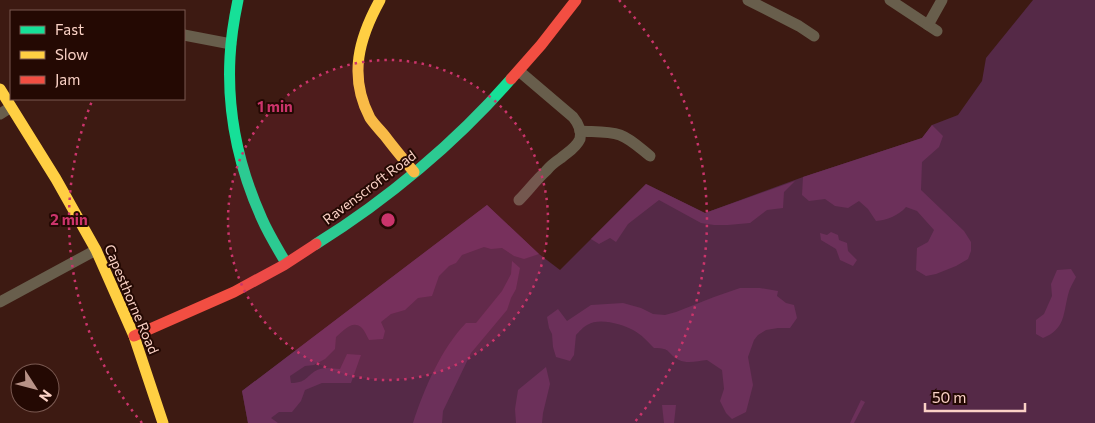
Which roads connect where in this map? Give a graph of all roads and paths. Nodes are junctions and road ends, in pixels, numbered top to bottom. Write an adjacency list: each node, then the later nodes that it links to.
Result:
1 (238, 0): 9 (street)
2 (380, 0): 16 (street)
3 (576, 0): 10 (street, Ravenscroft Road)
4 (748, 0): 8 (street)
5 (890, 0): 6 (street)
6 (942, 0)
7 (185, 35): 9 (street)
8 (814, 36)
9 (231, 44): 19 (street)
10 (519, 71): 14 (street); 16 (street, Ravenscroft Road)
11 (0, 89): 12 (street, Capesthorne Road)
12 (11, 107): 13 (street); 18 (street, Capesthorne Road)
13 (0, 114)
14 (580, 131): 15 (street); 17 (street)
15 (650, 156)
16 (414, 172): 19 (street, Ravenscroft Road)
17 (519, 200)
18 (96, 250): 20 (street); 21 (street, Capesthorne Road)
19 (286, 263): 21 (street, Ravenscroft Road)
20 (0, 302)
21 (134, 336): 22 (street, Capesthorne Road)
22 (163, 423)

